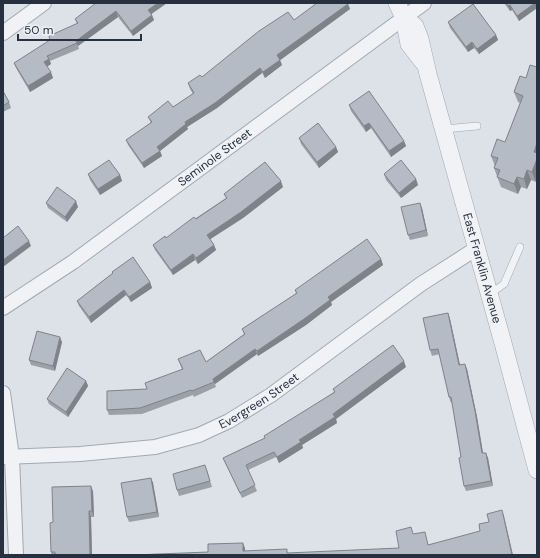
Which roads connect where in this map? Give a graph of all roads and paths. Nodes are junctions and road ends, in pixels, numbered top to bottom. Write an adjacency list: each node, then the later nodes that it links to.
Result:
1 (44, 3): 4 (street)
2 (424, 3): 3 (street, Seminole Street)
3 (401, 10): 6 (street, East Franklin Avenue); 10 (street, Seminole Street)
4 (3, 33)
5 (477, 126): 6 (lane)
6 (444, 129): 8 (street, East Franklin Avenue)
7 (520, 247): 9 (lane)
8 (477, 248): 9 (street, East Franklin Avenue); 12 (street, Evergreen Street)
9 (490, 294): 13 (street, East Franklin Avenue)
10 (3, 308)
11 (3, 393): 12 (street)
12 (8, 457): 14 (street)
13 (537, 470)
14 (16, 555)

